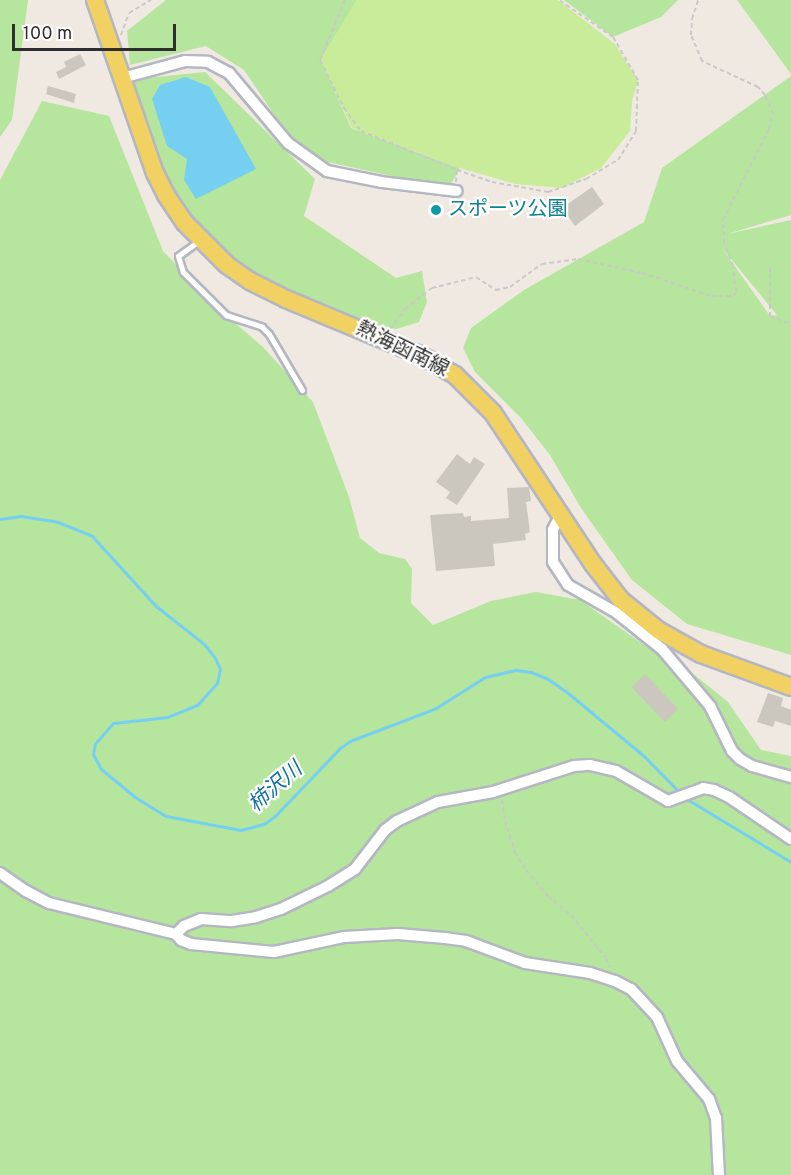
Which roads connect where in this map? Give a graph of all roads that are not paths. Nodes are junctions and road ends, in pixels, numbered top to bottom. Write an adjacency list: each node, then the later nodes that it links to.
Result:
1 (95, 0): 2 (main road, 熱海函南線)
2 (122, 78): 3 (street); 4 (main road, 熱海函南線)
3 (456, 191)
4 (202, 239): 5 (lane); 6 (main road, 熱海函南線)
5 (302, 390)
6 (561, 514): 7 (main road, 熱海函南線); 8 (street)
7 (791, 687)
8 (791, 777)
9 (791, 838): 11 (street)
10 (0, 873): 11 (street)
11 (176, 934): 12 (street)
12 (719, 1175)

